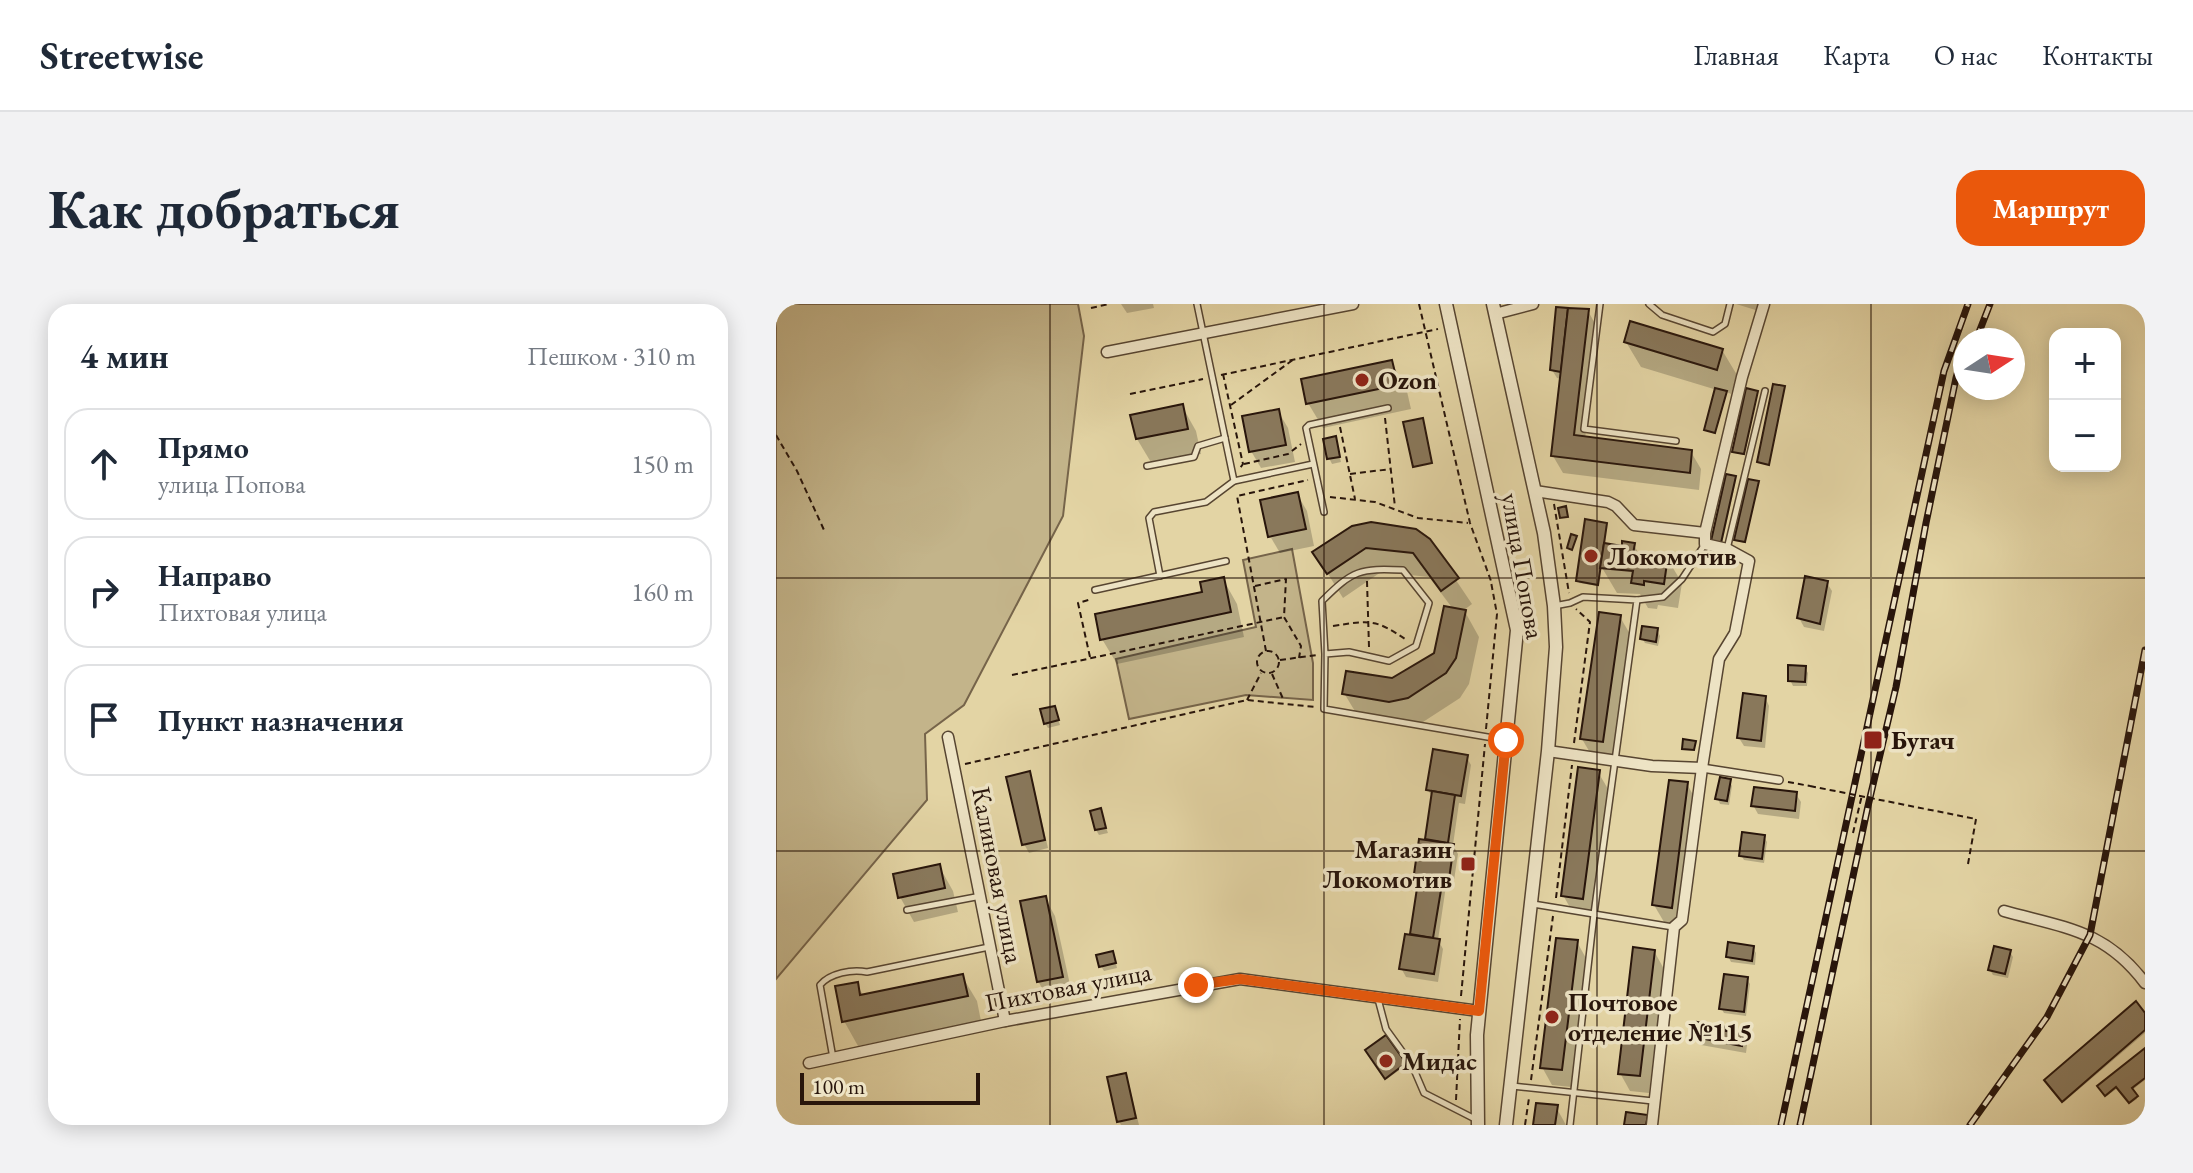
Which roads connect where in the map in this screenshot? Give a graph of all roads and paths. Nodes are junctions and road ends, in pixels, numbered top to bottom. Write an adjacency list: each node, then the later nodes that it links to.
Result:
1 (1109, 304): 11 (path)
2 (1197, 304): 15 (lane)
3 (1353, 304): 15 (street)
4 (1419, 304): 14 (path)
5 (1446, 304): 13 (street, улица Попова)
6 (1533, 304): 12 (street)
7 (1600, 304): 27 (lane)
8 (1649, 304): 9 (lane)
9 (1730, 304)
10 (1764, 304): 43 (street)
11 (1091, 308)
12 (1494, 309): 35 (street, улица Попова)
13 (1451, 326): 14 (path); 74 (street, улица Попова)
14 (1425, 332): 17 (path); 41 (path)
15 (1203, 334): 16 (street); 18 (lane)
16 (1107, 352)
17 (1295, 359): 18 (path); 21 (path)
18 (1212, 377): 20 (path); 25 (lane)
19 (1765, 391): 44 (lane)
20 (1130, 394)
21 (1230, 405)
22 (1386, 409): 23 (lane); 31 (path)
23 (1338, 419): 26 (lane); 32 (path)
24 (776, 435): 42 (path)
25 (1225, 438): 30 (lane); 34 (lane)
26 (1308, 439): 28 (path); 29 (lane)
27 (1676, 441)
28 (1243, 464)
29 (1313, 464): 33 (lane); 34 (lane)
30 (1147, 466)
31 (1392, 469): 32 (path); 39 (path)
32 (1350, 474): 38 (path)
33 (1317, 479): 37 (lane); 50 (path)
34 (1234, 481): 47 (lane)
35 (1535, 491): 36 (street); 54 (street, улица Попова)
36 (1552, 492): 43 (street); 53 (path)
37 (1320, 496): 38 (path); 40 (lane)
38 (1355, 500): 39 (path)
39 (1395, 509): 41 (path)
40 (1324, 512)
41 (1470, 523): 49 (path)
42 (824, 530)
43 (1705, 538): 44 (street); 52 (lane)
44 (1727, 549): 79 (street)
45 (1226, 561): 47 (lane)
46 (1366, 568): 56 (path); 58 (lane); 59 (lane)
47 (1160, 576): 51 (lane)
48 (1497, 580): 49 (path)
49 (1491, 582): 72 (path)
50 (1254, 586): 55 (path); 57 (path)
51 (1095, 590): 62 (path)
52 (1637, 600): 53 (lane); 77 (lane)
53 (1570, 603): 54 (lane); 76 (path)
54 (1554, 606): 75 (street, улица Попова)
55 (1284, 617): 57 (path); 63 (path)
56 (1370, 620): 58 (path); 59 (path); 64 (path)
57 (1260, 622): 60 (path); 62 (path)
58 (1322, 628): 61 (lane)
59 (1416, 646): 64 (lane)
60 (1266, 651): 65 (path); 66 (path)
61 (1325, 654): 63 (path); 64 (lane); 71 (lane)
62 (1090, 658): 68 (path)
63 (1299, 658): 65 (path)
64 (1369, 658)
65 (1279, 660): 67 (path)
66 (1262, 672): 67 (path); 69 (path)
67 (1272, 673): 70 (path)
68 (1012, 675)
69 (1247, 700): 70 (path); 78 (path)
70 (1284, 703): 71 (path)
71 (1324, 709): 72 (lane)
72 (1486, 736): 74 (lane); 95 (path)
73 (948, 737): 78 (street, Калиновая улица)
74 (1506, 740): 96 (street, улица Попова)
75 (1548, 751): 76 (street); 85 (street, улица Попова)
76 (1573, 754): 77 (street); 86 (path)
77 (1615, 760): 79 (street); 89 (lane)
78 (954, 767): 84 (street, Калиновая улица)
79 (1702, 768): 80 (street); 90 (street)
80 (1779, 780): 81 (path, bridge)
81 (1862, 795): 82 (path); 83 (path, bridge)
82 (1853, 833)
83 (1968, 864)
84 (981, 896): 87 (lane); 91 (street, Калиновая улица)
85 (1532, 904): 86 (lane); 100 (street, улица Попова)
86 (1555, 909): 89 (lane); 101 (path)
87 (907, 910)
88 (2004, 911): 92 (street)
89 (1594, 914): 90 (lane); 102 (lane)
90 (1674, 927): 103 (street)
91 (990, 947): 97 (street, Калиновая улица); 98 (lane)
92 (2141, 972): 93 (street)
93 (2145, 983)
94 (1378, 999): 95 (street, Пихтовая улица); 97 (street, Пихтовая улица); 104 (lane)
95 (1460, 1009): 96 (street, Пихтовая улица); 104 (path)
96 (1479, 1011): 105 (street, улица Попова)
97 (1005, 1021): 98 (street, Пихтовая улица)
98 (833, 1059): 99 (street, Пихтовая улица)
99 (809, 1063)
100 (1512, 1086): 101 (lane); 106 (street, улица Попова)
101 (1530, 1088): 102 (lane); 107 (path)
102 (1573, 1091): 103 (lane); 108 (lane)
103 (1654, 1101): 109 (street)
104 (1455, 1108): 105 (lane)
105 (1478, 1123)
106 (1506, 1125)
107 (1525, 1125)
108 (1570, 1125)
109 (1652, 1125)

